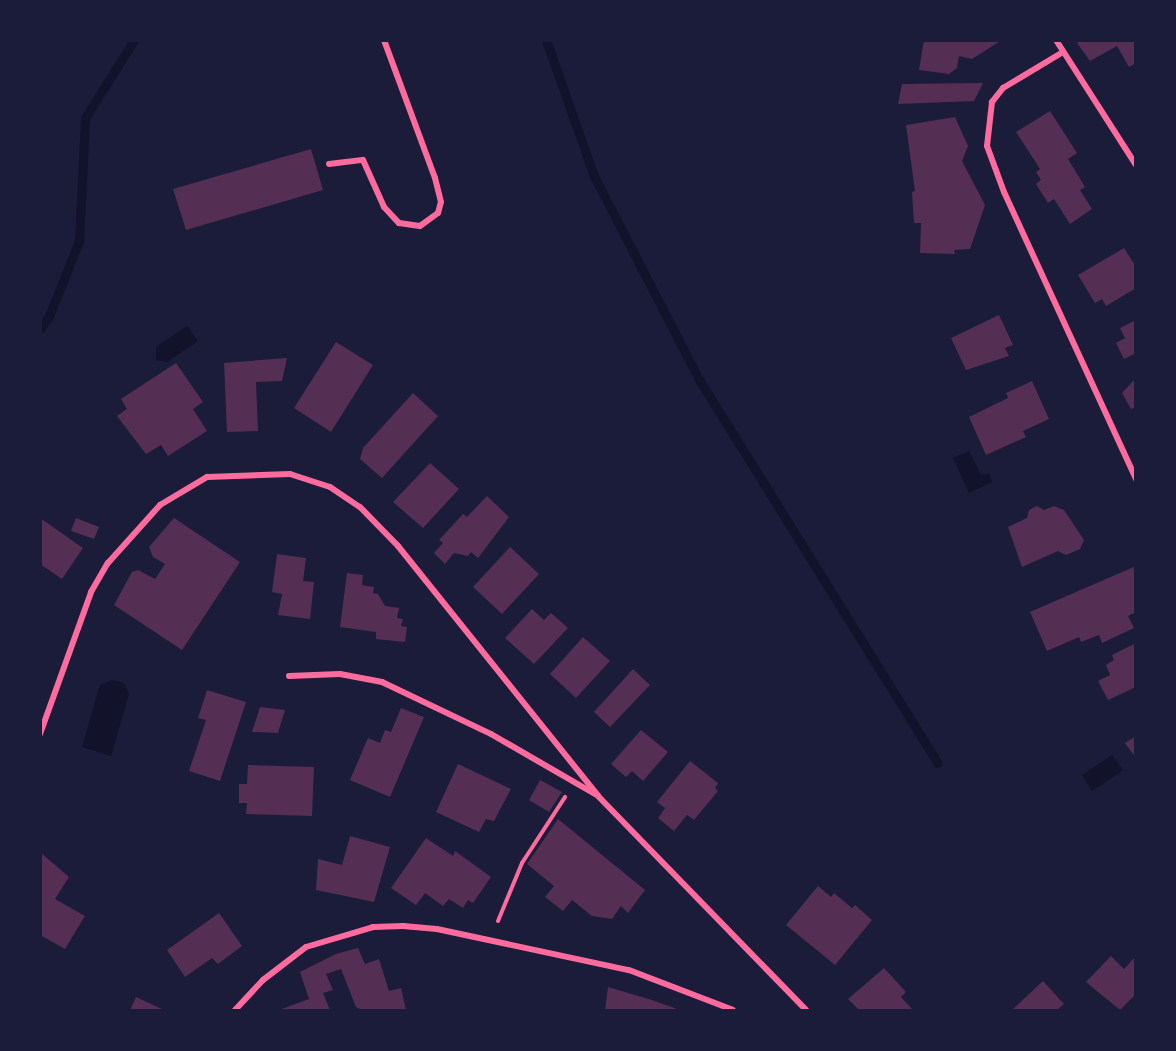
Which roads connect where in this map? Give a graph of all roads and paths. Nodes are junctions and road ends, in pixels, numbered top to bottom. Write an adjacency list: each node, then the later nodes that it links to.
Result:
1 (384, 40): 4 (street)
2 (1056, 40): 3 (street)
3 (1063, 52): 5 (street); 6 (street)
4 (329, 164)
5 (1136, 165)
6 (1136, 479)
7 (289, 676): 10 (street)
8 (40, 734): 10 (street)
9 (567, 794): 11 (path)
10 (598, 796): 14 (street)
11 (498, 921)
12 (235, 1011): 13 (street)
13 (733, 1011)
14 (806, 1011)

